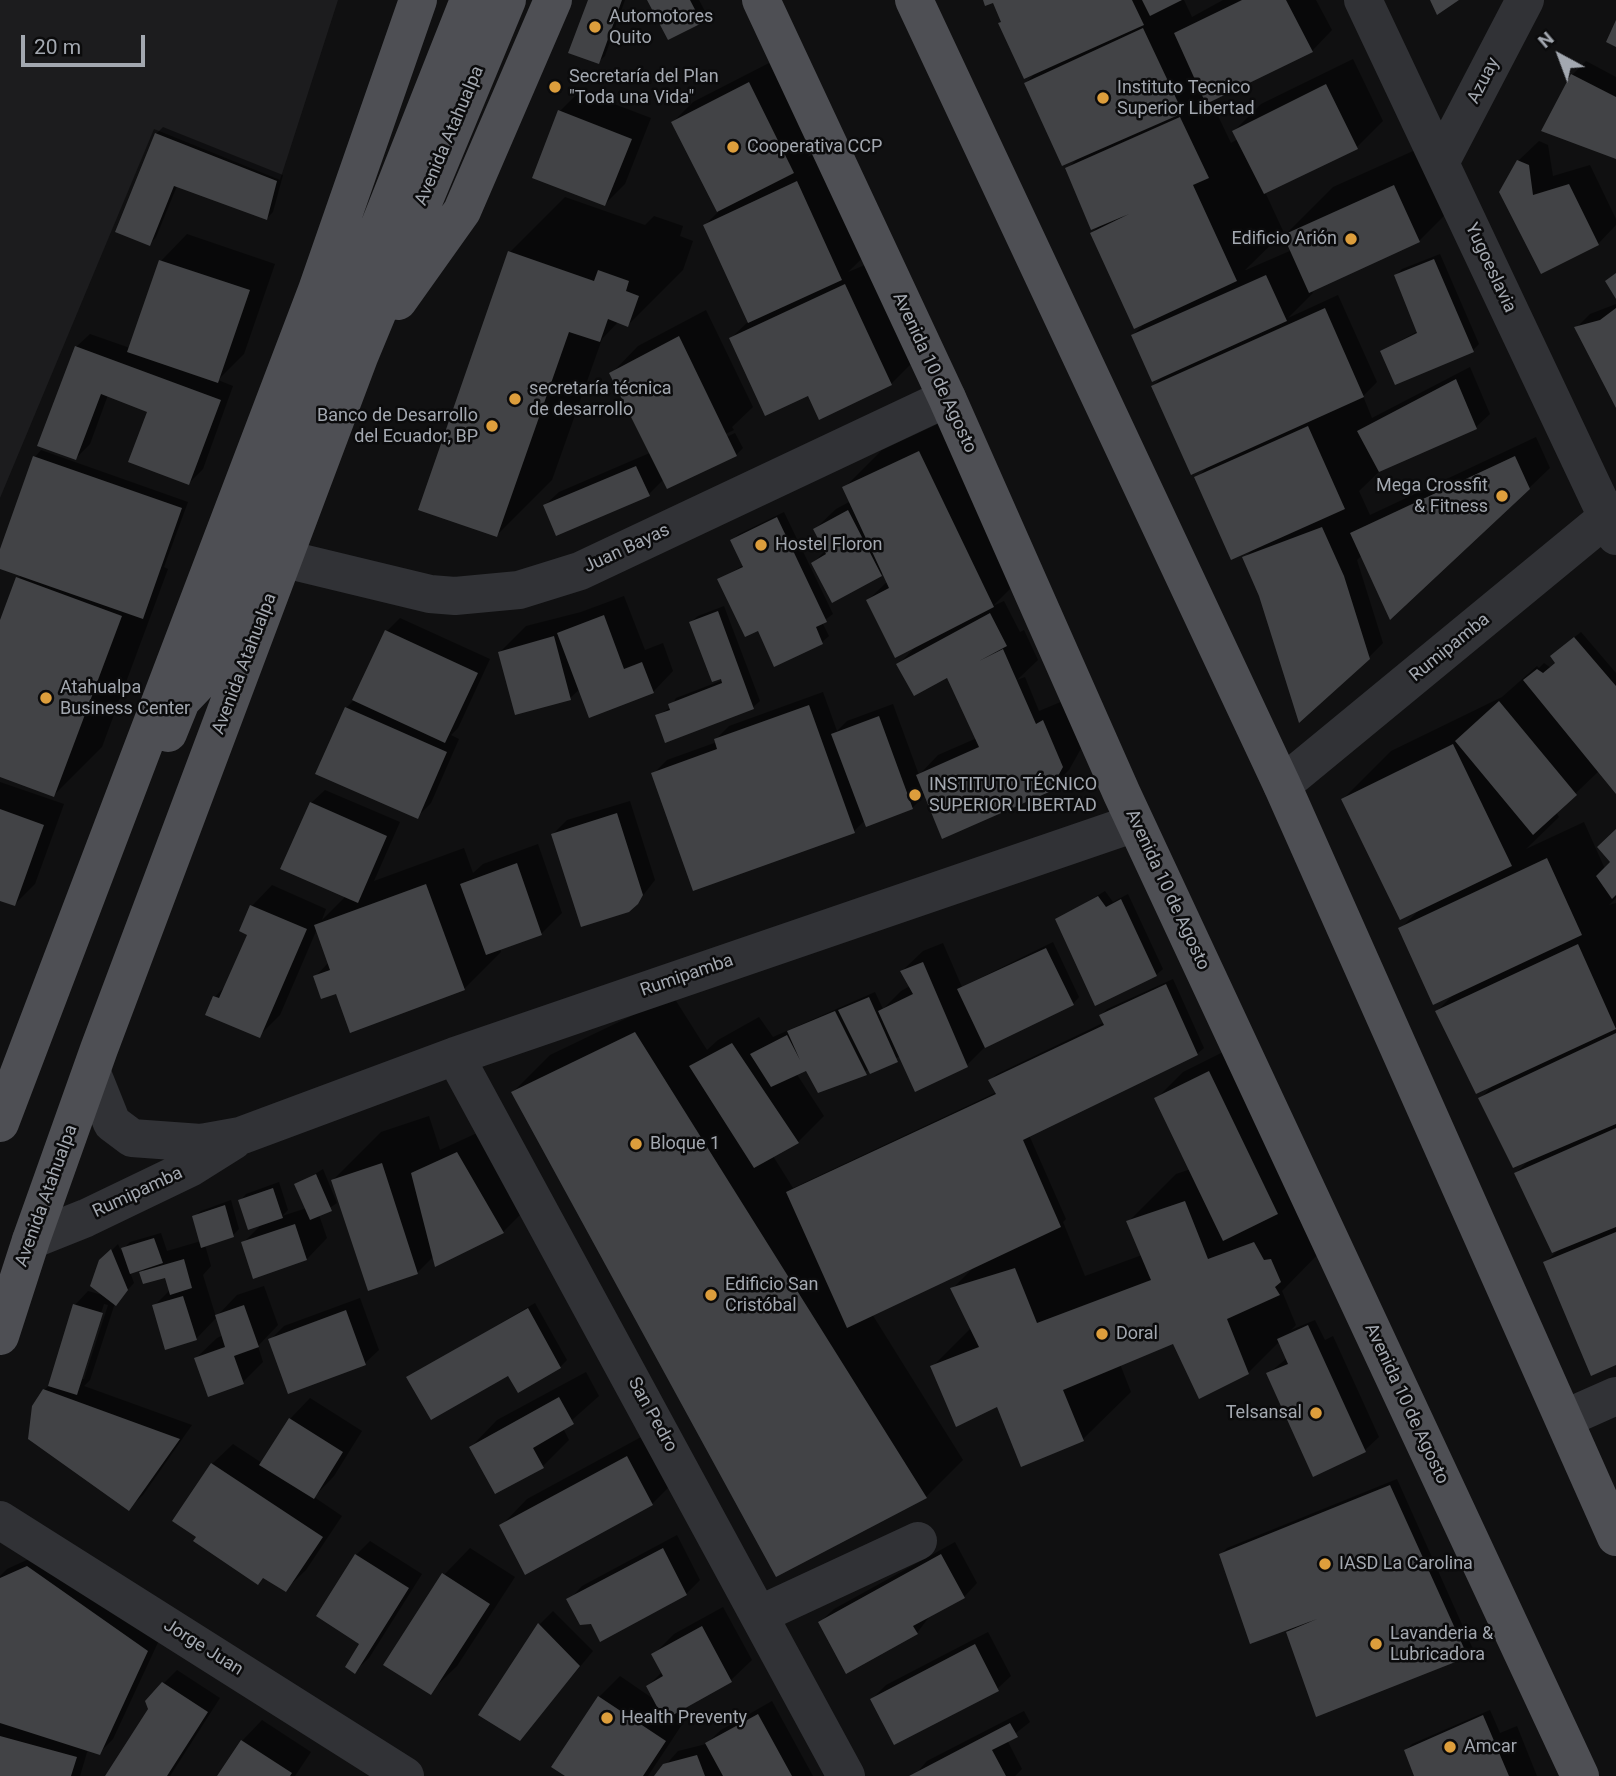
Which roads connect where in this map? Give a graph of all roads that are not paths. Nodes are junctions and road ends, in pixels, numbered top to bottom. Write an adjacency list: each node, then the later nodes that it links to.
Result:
1 (418, 0): 19 (main road)
2 (469, 0): 14 (main road, Avenida Atahualpa)
3 (507, 0): 10 (main road, Avenida Atahualpa)
4 (553, 0): 10 (main road)
5 (761, 0): 11 (main road, Avenida 10 de Agosto)
6 (914, 0): 15 (main road)
7 (1363, 0): 9 (street, Yugoeslavia)
8 (1525, 0): 9 (street, Azuay)
9 (1441, 161): 12 (street, Yugoeslavia)
10 (359, 357): 13 (main road, Avenida Atahualpa)
11 (947, 398): 13 (street, Juan Bayas); 16 (main road, Avenida 10 de Agosto)
12 (1613, 522): 15 (street, Rumipamba)
13 (285, 559): 18 (main road, Avenida Atahualpa)
14 (200, 682): 18 (main road); 19 (main road)
15 (1282, 785): 24 (main road)
16 (1135, 823): 17 (street, Rumipamba); 31 (main road, Avenida 10 de Agosto)
17 (455, 1056): 20 (street, Rumipamba); 28 (street, San Pedro)
18 (95, 1061): 20 (street, Rumipamba); 21 (main road, Avenida Atahualpa)
19 (5, 1108)
20 (240, 1136): 21 (street, Rumipamba)
21 (30, 1240): 22 (main road, Avenida Atahualpa)
22 (0, 1336)
23 (1616, 1396): 24 (street)
24 (1564, 1419): 26 (main road)
25 (0, 1520): 29 (street, Jorge Juan)
26 (1616, 1537)
27 (918, 1541): 28 (street)
28 (761, 1614): 30 (street, San Pedro)
29 (405, 1776)
30 (846, 1776)
31 (1580, 1776)

